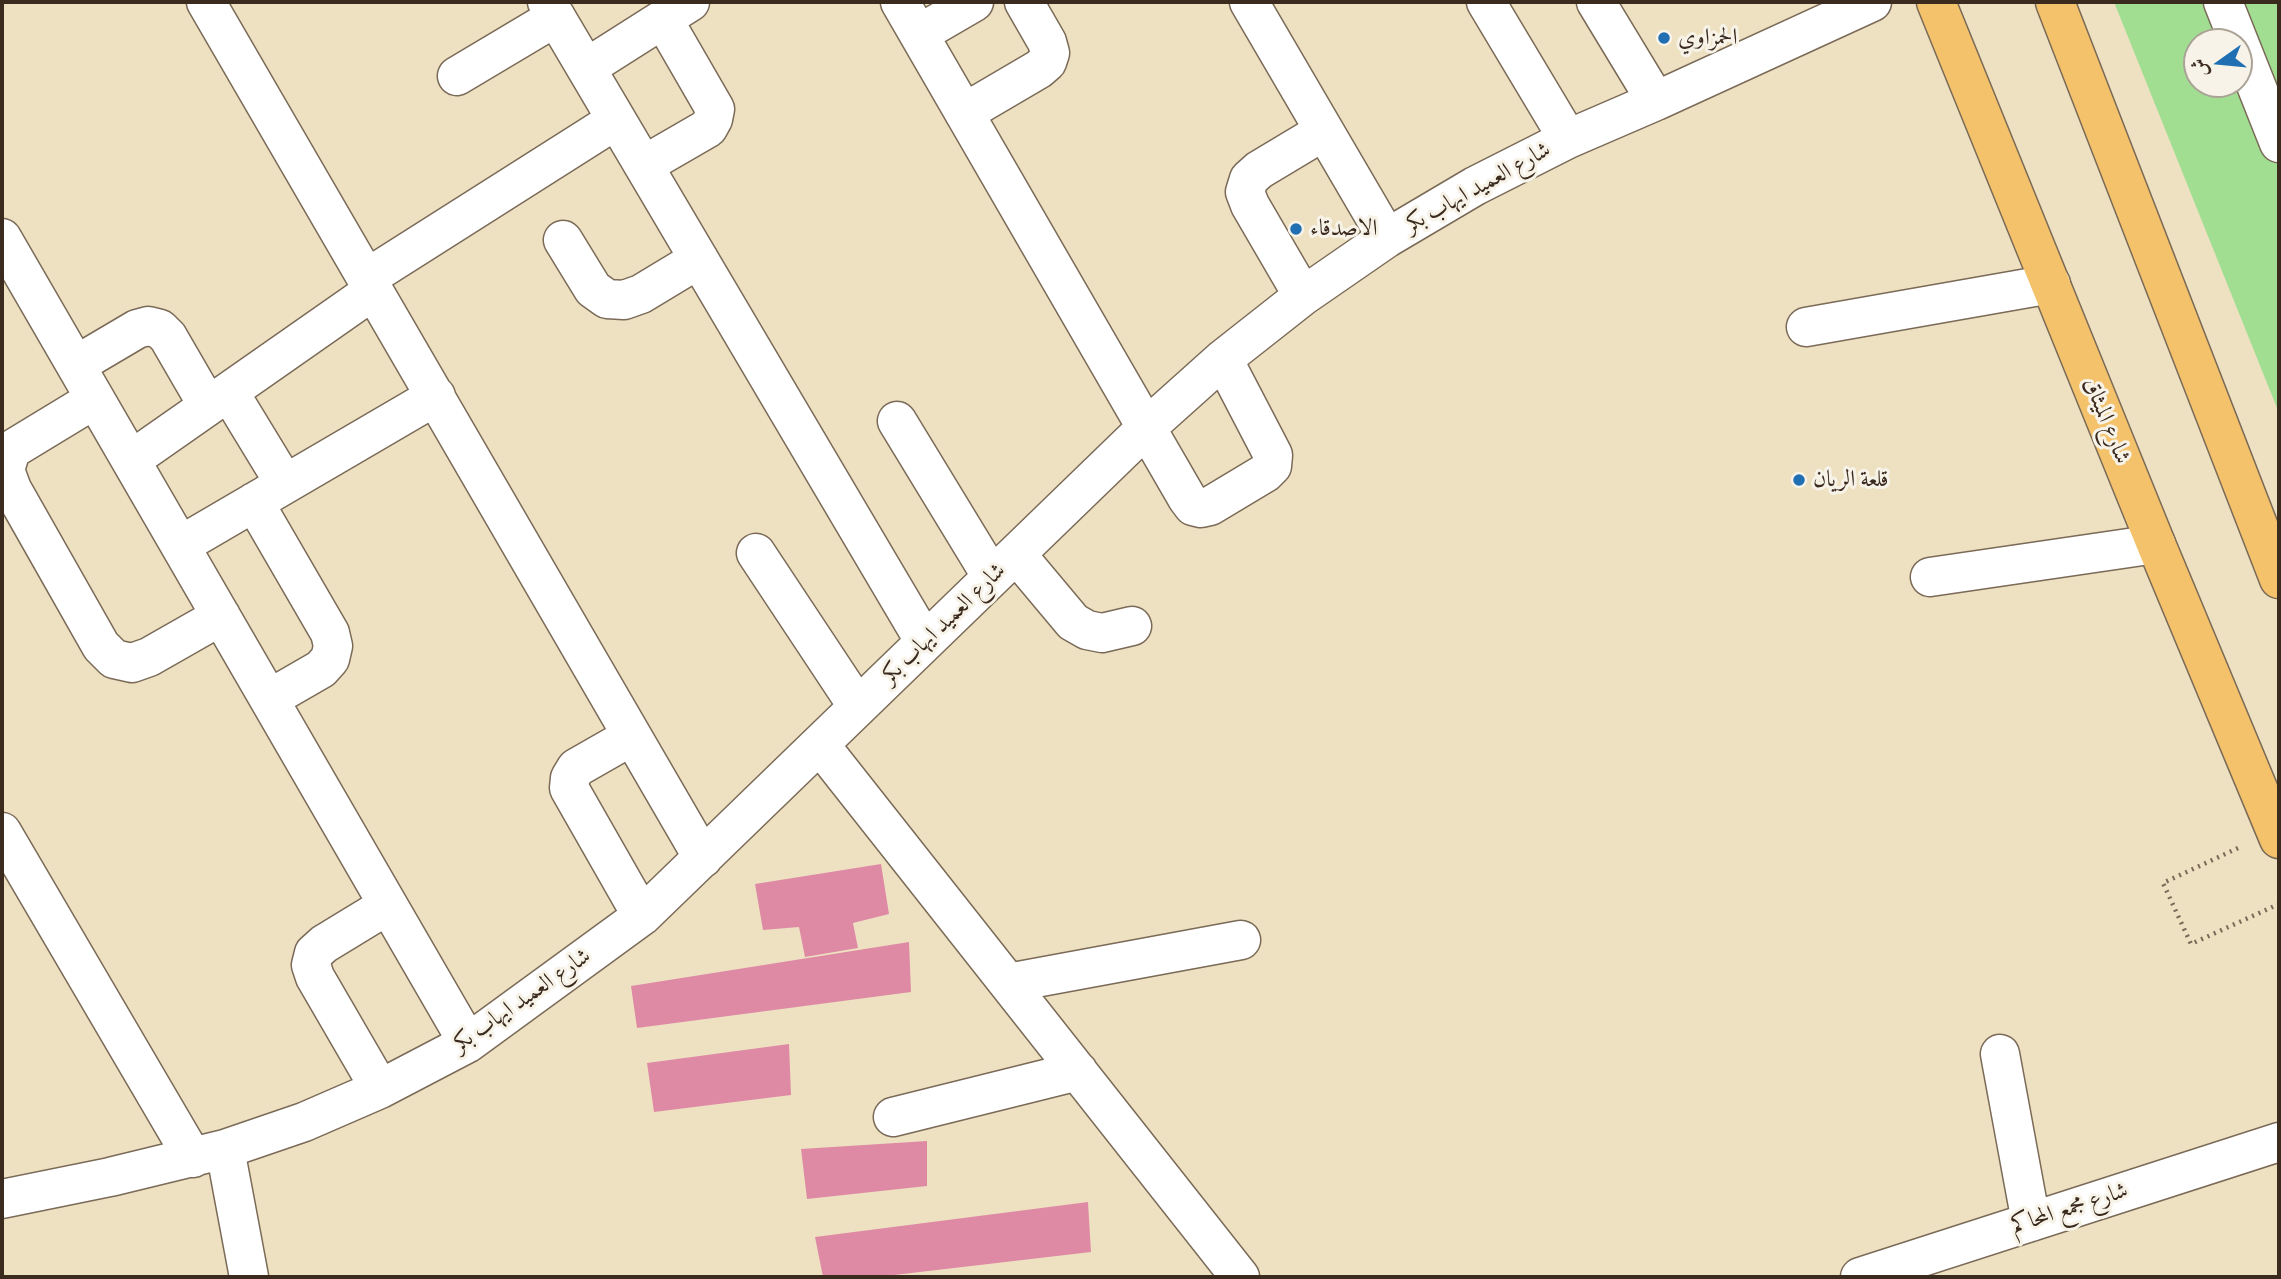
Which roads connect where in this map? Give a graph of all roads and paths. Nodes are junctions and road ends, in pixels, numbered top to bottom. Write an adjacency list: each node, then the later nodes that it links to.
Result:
1 (206, 2): 28 (street)
2 (900, 2): 14 (street)
3 (974, 2): 14 (street)
4 (1024, 2): 18 (street)
5 (1249, 2): 20 (street)
6 (1486, 2): 21 (street)
7 (1596, 2): 17 (street)
8 (1872, 2): 17 (street, شارع العميد ايهاب بكر)
9 (1936, 2): 29 (main road, شارع الميثاق)
10 (2055, 2): 46 (main road)
11 (2223, 2): 22 (street)
12 (552, 9): 15 (street); 16 (street)
13 (677, 10): 15 (street); 23 (street)
14 (919, 34): 18 (street)
15 (586, 68): 19 (street)
16 (457, 76)
17 (1656, 102): 21 (street, شارع العميد ايهاب بكر)
18 (964, 113): 38 (street)
19 (616, 120): 23 (street); 28 (street)
20 (1324, 131): 25 (street); 30 (street)
21 (1568, 139): 25 (street, شارع العميد ايهاب بكر)
22 (2279, 144)
23 (644, 165): 27 (street)
24 (2, 238): 33 (street)
25 (1387, 238): 30 (street, شارع العميد ايهاب بكر)
26 (563, 240): 27 (street)
27 (699, 259): 49 (street)
28 (371, 284): 34 (street); 36 (street)
29 (2051, 284): 31 (street); 41 (main road, شارع الميثاق)
30 (1303, 296): 32 (street, شارع العميد ايهاب بكر)
31 (1806, 327)
32 (1223, 359): 38 (street, شارع العميد ايهاب بكر); 38 (street)
33 (76, 365): 35 (street); 36 (street)
34 (436, 396): 40 (street); 52 (street)
35 (95, 399): 39 (street); 47 (street)
36 (219, 399): 39 (street); 40 (street)
37 (897, 421): 44 (street)
38 (1146, 428): 44 (street, شارع العميد ايهاب بكر)
39 (131, 460): 42 (street)
40 (270, 493): 42 (street); 50 (street)
41 (2156, 544): 45 (street); 55 (main road, شارع الميثاق)
42 (181, 545): 47 (street)
43 (756, 553): 51 (street)
44 (1004, 566): 48 (street); 49 (street, شارع العميد ايهاب بكر)
45 (1930, 577)
46 (2279, 579)
47 (221, 616): 50 (street)
48 (1132, 626)
49 (925, 642): 51 (street, شارع العميد ايهاب بكر)
50 (269, 699): 58 (street)
51 (858, 707): 53 (street, شارع العميد ايهاب بكر)
52 (632, 736): 56 (street); 59 (street)
53 (820, 745): 56 (street, شارع العميد ايهاب بكر); 61 (street)
54 (2, 832): 68 (street)
55 (2277, 835): 57 (path)
56 (703, 858): 59 (street, شارع العميد ايهاب بكر)
57 (2279, 904)
58 (388, 905): 62 (street); 65 (street)
59 (642, 916): 62 (street, شارع العميد ايهاب بكر)
60 (1241, 940): 61 (street)
61 (1008, 983): 64 (street)
62 (468, 1043): 65 (street, شارع العميد ايهاب بكر)
63 (2000, 1054): 70 (street)
64 (1079, 1071): 66 (street); 73 (street)
65 (380, 1089): 68 (street, شارع العميد ايهاب بكر)
66 (894, 1117)
67 (2279, 1142): 70 (street, شارع مجمع المحاكم)
68 (209, 1153): 69 (street, شارع العميد ايهاب بكر); 72 (street)
69 (2, 1199)
70 (2031, 1222): 71 (street, شارع مجمع المحاكم)
71 (1941, 1265): 74 (street, شارع مجمع المحاكم)
72 (249, 1277)
73 (1240, 1277)
74 (1860, 1277)

